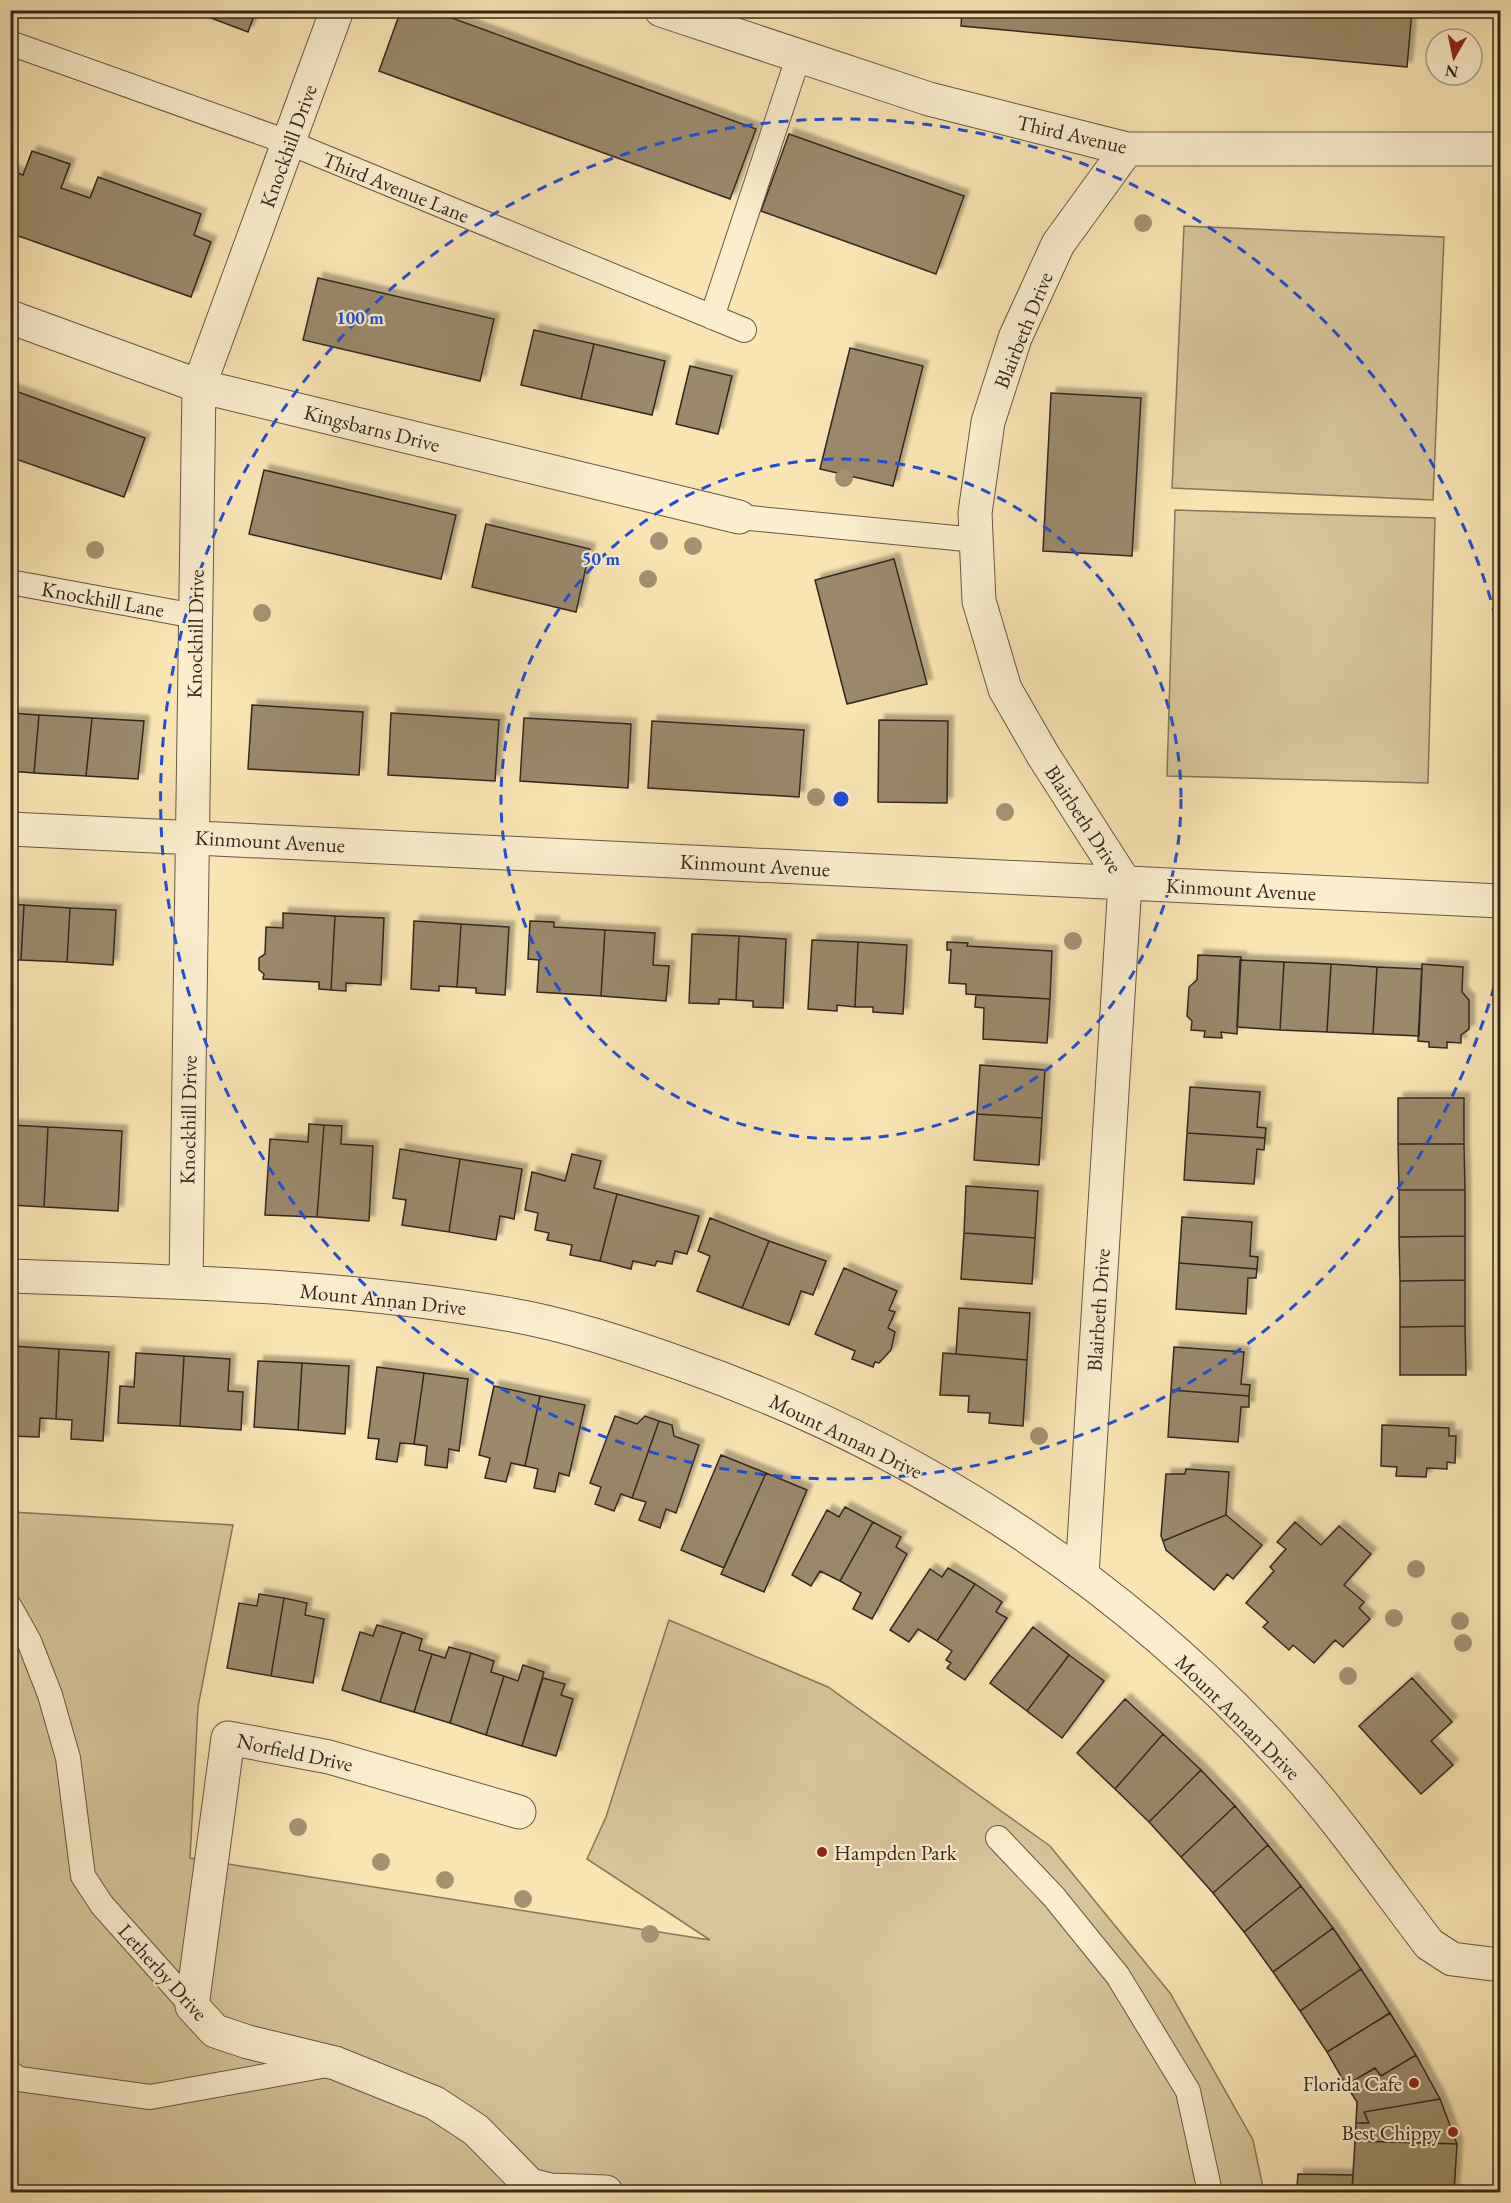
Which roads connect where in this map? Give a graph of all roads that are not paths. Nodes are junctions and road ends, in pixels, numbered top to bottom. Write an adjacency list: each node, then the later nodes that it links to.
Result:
1 (337, 10): 5 (street, Knockhill Drive)
2 (661, 10): 4 (street, Third Avenue)
3 (10, 43): 5 (lane, Third Avenue Lane)
4 (798, 58): 6 (street, Third Avenue); 9 (lane)
5 (290, 143): 9 (lane, Third Avenue Lane); 11 (street, Knockhill Drive)
6 (1127, 149): 7 (street, Third Avenue); 13 (street, Blairbeth Drive)
7 (1500, 149)
8 (10, 317): 11 (street, Kingsbarns Drive)
9 (712, 317): 10 (lane, Third Avenue Lane)
10 (744, 330)
11 (200, 386): 12 (street, Kingsbarns Drive); 15 (street, Knockhill Drive)
12 (739, 517): 13 (lane)
13 (976, 540): 18 (street, Blairbeth Drive)
14 (10, 582): 15 (lane, Knockhill Lane)
15 (195, 616): 17 (street, Knockhill Drive)
16 (10, 829): 17 (street, Kinmount Avenue)
17 (193, 837): 18 (street, Kinmount Avenue); 21 (street, Knockhill Drive)
18 (1125, 883): 19 (street, Kinmount Avenue); 22 (street, Blairbeth Drive)
19 (1500, 901)
20 (10, 1276): 21 (street, Mount Annan Drive)
21 (186, 1282): 22 (street, Mount Annan Drive)
22 (1082, 1575): 26 (street, Mount Annan Drive)
23 (10, 1607): 27 (lane, Letherby Drive)
24 (519, 1812): 27 (street, Norfield Drive)
25 (998, 1838): 31 (lane)
26 (1500, 1965)
27 (192, 2006): 28 (street, Letherby Drive)
28 (335, 2063): 29 (lane); 30 (street, Letherby Drive)
29 (10, 2073)
30 (606, 2193)
31 (1210, 2193)

